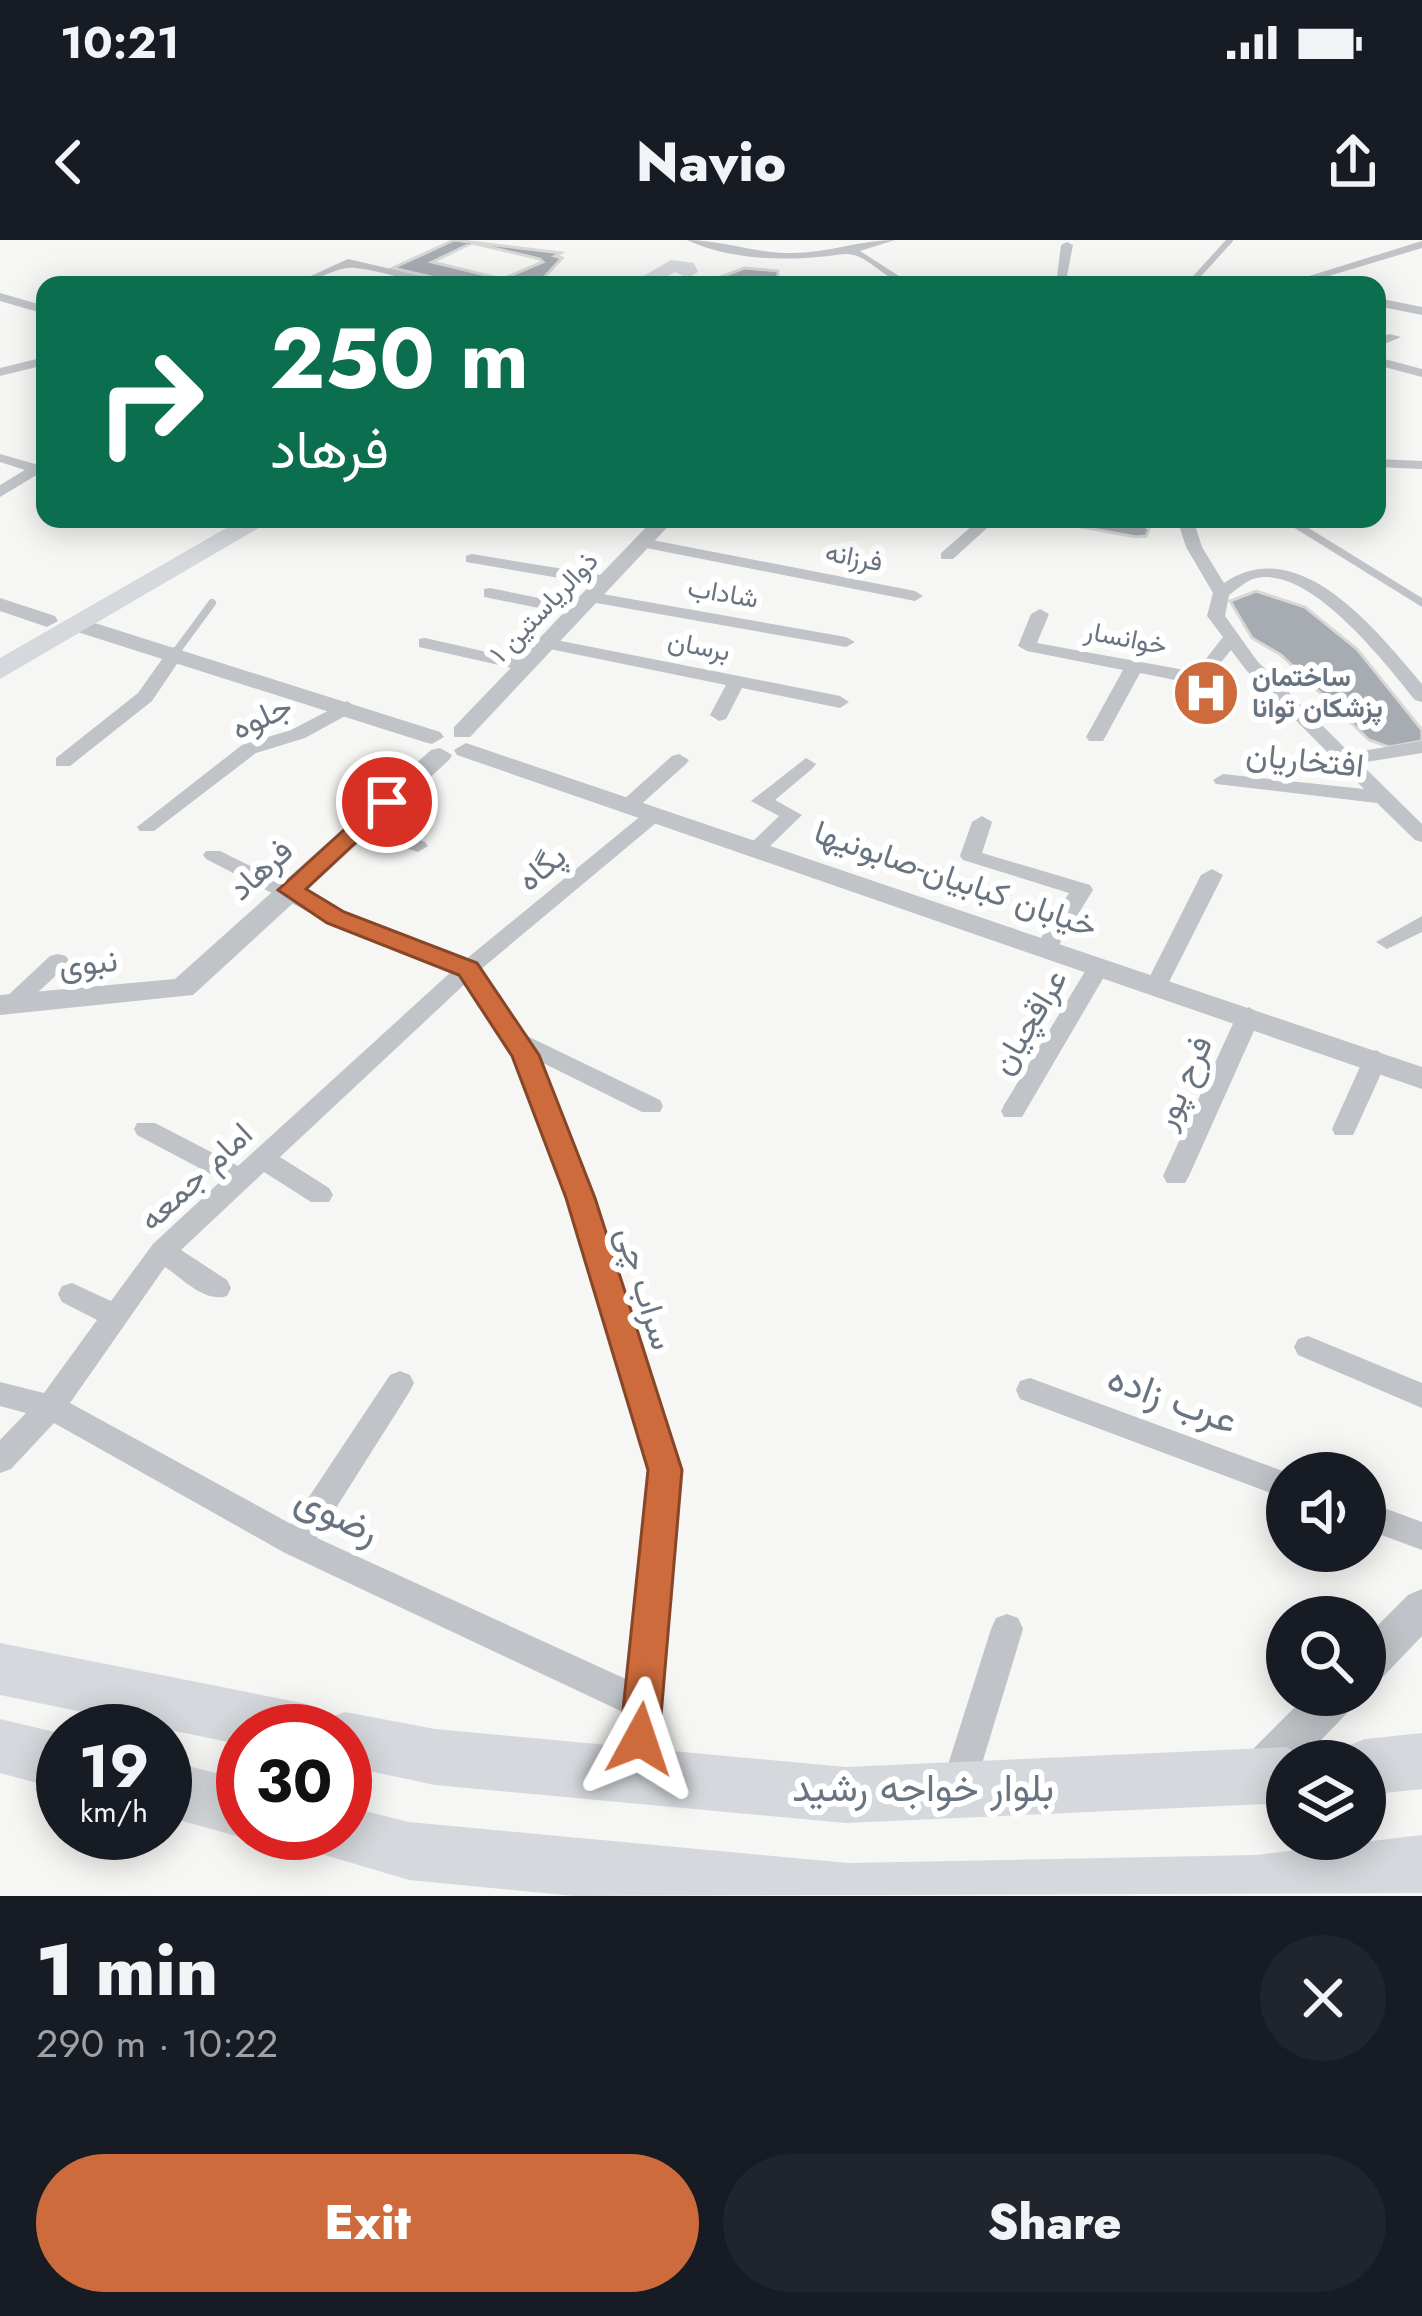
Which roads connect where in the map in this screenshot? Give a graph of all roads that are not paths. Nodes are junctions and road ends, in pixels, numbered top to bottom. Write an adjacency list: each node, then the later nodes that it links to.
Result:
1 (691, 240): 6 (street)
2 (891, 240): 6 (street)
3 (1229, 240): 11 (lane)
4 (1422, 244): 12 (street)
5 (1066, 245): 10 (street)
6 (852, 250): 9 (street)
7 (318, 276): 8 (street)
8 (404, 276)
9 (893, 276)
10 (1061, 276)
11 (1197, 276)
12 (1318, 276)
13 (0, 297): 14 (street)
14 (28, 305): 16 (street); 17 (street)
15 (1386, 305): 18 (street)
16 (36, 307)
17 (0, 316)
18 (1421, 319)
19 (1394, 337): 20 (street)
20 (1386, 340)
21 (36, 363): 23 (street)
22 (1386, 364): 24 (street)
23 (0, 372)
24 (1422, 374)
25 (1, 458): 27 (street)
26 (1386, 463): 28 (street)
27 (36, 465)
28 (1422, 465)
29 (36, 469): 30 (street)
30 (0, 492)
31 (210, 528): 48 (main road)
32 (246, 528): 49 (main road)
33 (657, 528): 37 (street, ذوالریاستین ۱)
34 (979, 528): 38 (street)
35 (1188, 528): 44 (street)
36 (1301, 528): 45 (street)
37 (642, 544): 41 (street, ذوالریاستین ۱); 42 (street, فرزانه)
38 (947, 556)
39 (472, 559): 41 (street)
40 (490, 593): 41 (street)
41 (592, 596): 51 (street, شاداب); 53 (street, ذوالریاستین ۱)
42 (915, 596)
43 (212, 603): 55 (lane)
44 (1218, 603): 50 (street); 60 (street)
45 (1422, 603)
46 (0, 604): 48 (street)
47 (1040, 614): 57 (street, خوانسار)
48 (47, 621): 54 (main road)
49 (79, 625): 55 (street, خیابان کبابیان-صابونیها); 58 (main road)
50 (1232, 637): 57 (street, خوانسار); 68 (street)
51 (846, 642)
52 (425, 643): 56 (street)
53 (547, 644): 56 (street, ذوالریاستین ۱); 59 (street, برسان)
54 (0, 648)
55 (176, 652): 62 (street, خیابان کبابیان-صابونیها); 69 (street)
56 (525, 666): 65 (street, ذوالریاستین ۱)
57 (1134, 667): 64 (street)
58 (0, 670)
59 (736, 681): 61 (street, برسان); 63 (street)
60 (1422, 697)
61 (841, 702)
62 (347, 707): 65 (street, خیابان کبابیان-صابونیها); 76 (street, جلوه)
63 (719, 716)
64 (1096, 736)
65 (450, 743): 73 (street, خیابان کبابیان-صابونیها); 75 (street, فرهاد)
66 (1422, 747): 68 (street)
67 (680, 760): 73 (street, پگاه)
68 (1345, 760): 72 (street)
69 (63, 762)
70 (806, 764): 79 (street)
71 (1223, 780): 72 (street, افتخاریان)
72 (1380, 796): 77 (street)
73 (642, 809): 79 (street, خیابان کبابیان-صابونیها); 88 (street, پگاه)
74 (982, 822): 85 (street)
75 (361, 826): 78 (street); 82 (street, فرهاد)
76 (147, 827)
77 (1422, 836)
78 (418, 846)
79 (757, 848): 85 (street, خیابان کبابیان-صابونیها)
80 (213, 855): 82 (street)
81 (1212, 875): 89 (street)
82 (290, 890): 88 (street); 90 (street, فرهاد)
83 (1422, 923): 84 (street)
84 (1387, 942)
85 (1047, 946): 87 (street, خیابان کبابیان-صابونیها)
86 (58, 961): 91 (street)
87 (1100, 965): 89 (street, خیابان کبابیان-صابونیها); 97 (street, عراقچیان)
88 (468, 969): 93 (street, سراب چی); 100 (street, امام جمعه)
89 (1156, 984): 92 (street, خیابان کبابیان-صابونیها)
90 (183, 988): 91 (street, نبوی)
91 (5, 1006)
92 (1249, 1015): 94 (street, خیابان کبابیان-صابونیها); 101 (street, فرح پور)
93 (514, 1039): 96 (street); 123 (street, سراب چی)
94 (1376, 1058): 95 (street, خیابان کبابیان-صابونیها); 99 (street)
95 (1422, 1078)
96 (651, 1106)
97 (1012, 1111)
98 (146, 1129): 102 (street)
99 (1344, 1129)
100 (262, 1159): 102 (street, امام جمعه); 103 (street)
101 (1175, 1176)
102 (241, 1180): 104 (street, امام جمعه)
103 (320, 1195)
104 (163, 1250): 105 (street); 107 (street, امام جمعه)
105 (217, 1288)
106 (72, 1294): 107 (street)
107 (112, 1315): 113 (street, امام جمعه)
108 (1308, 1346): 112 (street)
109 (400, 1383): 118 (street)
110 (1030, 1390): 115 (street, عرب زاده)
111 (0, 1394): 113 (street, رضوی)
112 (1422, 1396)
113 (51, 1407): 114 (street, امام جمعه); 118 (street, رضوی)
114 (0, 1460)
115 (1266, 1478)
116 (1386, 1523): 117 (street)
117 (1422, 1536)
118 (296, 1543): 123 (street, رضوی)
119 (1422, 1608): 121 (street)
120 (1007, 1629): 134 (street)
121 (1386, 1645)
122 (0, 1669): 124 (main road)
123 (643, 1704): 132 (street, سراب چی)
124 (216, 1713)
125 (1319, 1716): 126 (street)
126 (1300, 1740)
127 (372, 1744): 132 (main road, بلوار خواجه رشید)
128 (0, 1746): 129 (main road)
129 (36, 1755)
130 (1422, 1761): 131 (main road)
131 (1386, 1765)
132 (636, 1775): 134 (main road, بلوار خواجه رشید)
133 (1266, 1776): 134 (main road, بلوار خواجه رشید)
134 (956, 1792)
135 (372, 1842): 137 (main road)
136 (1422, 1864): 138 (main road)
137 (817, 1893): 138 (main road)
138 (878, 1894)

